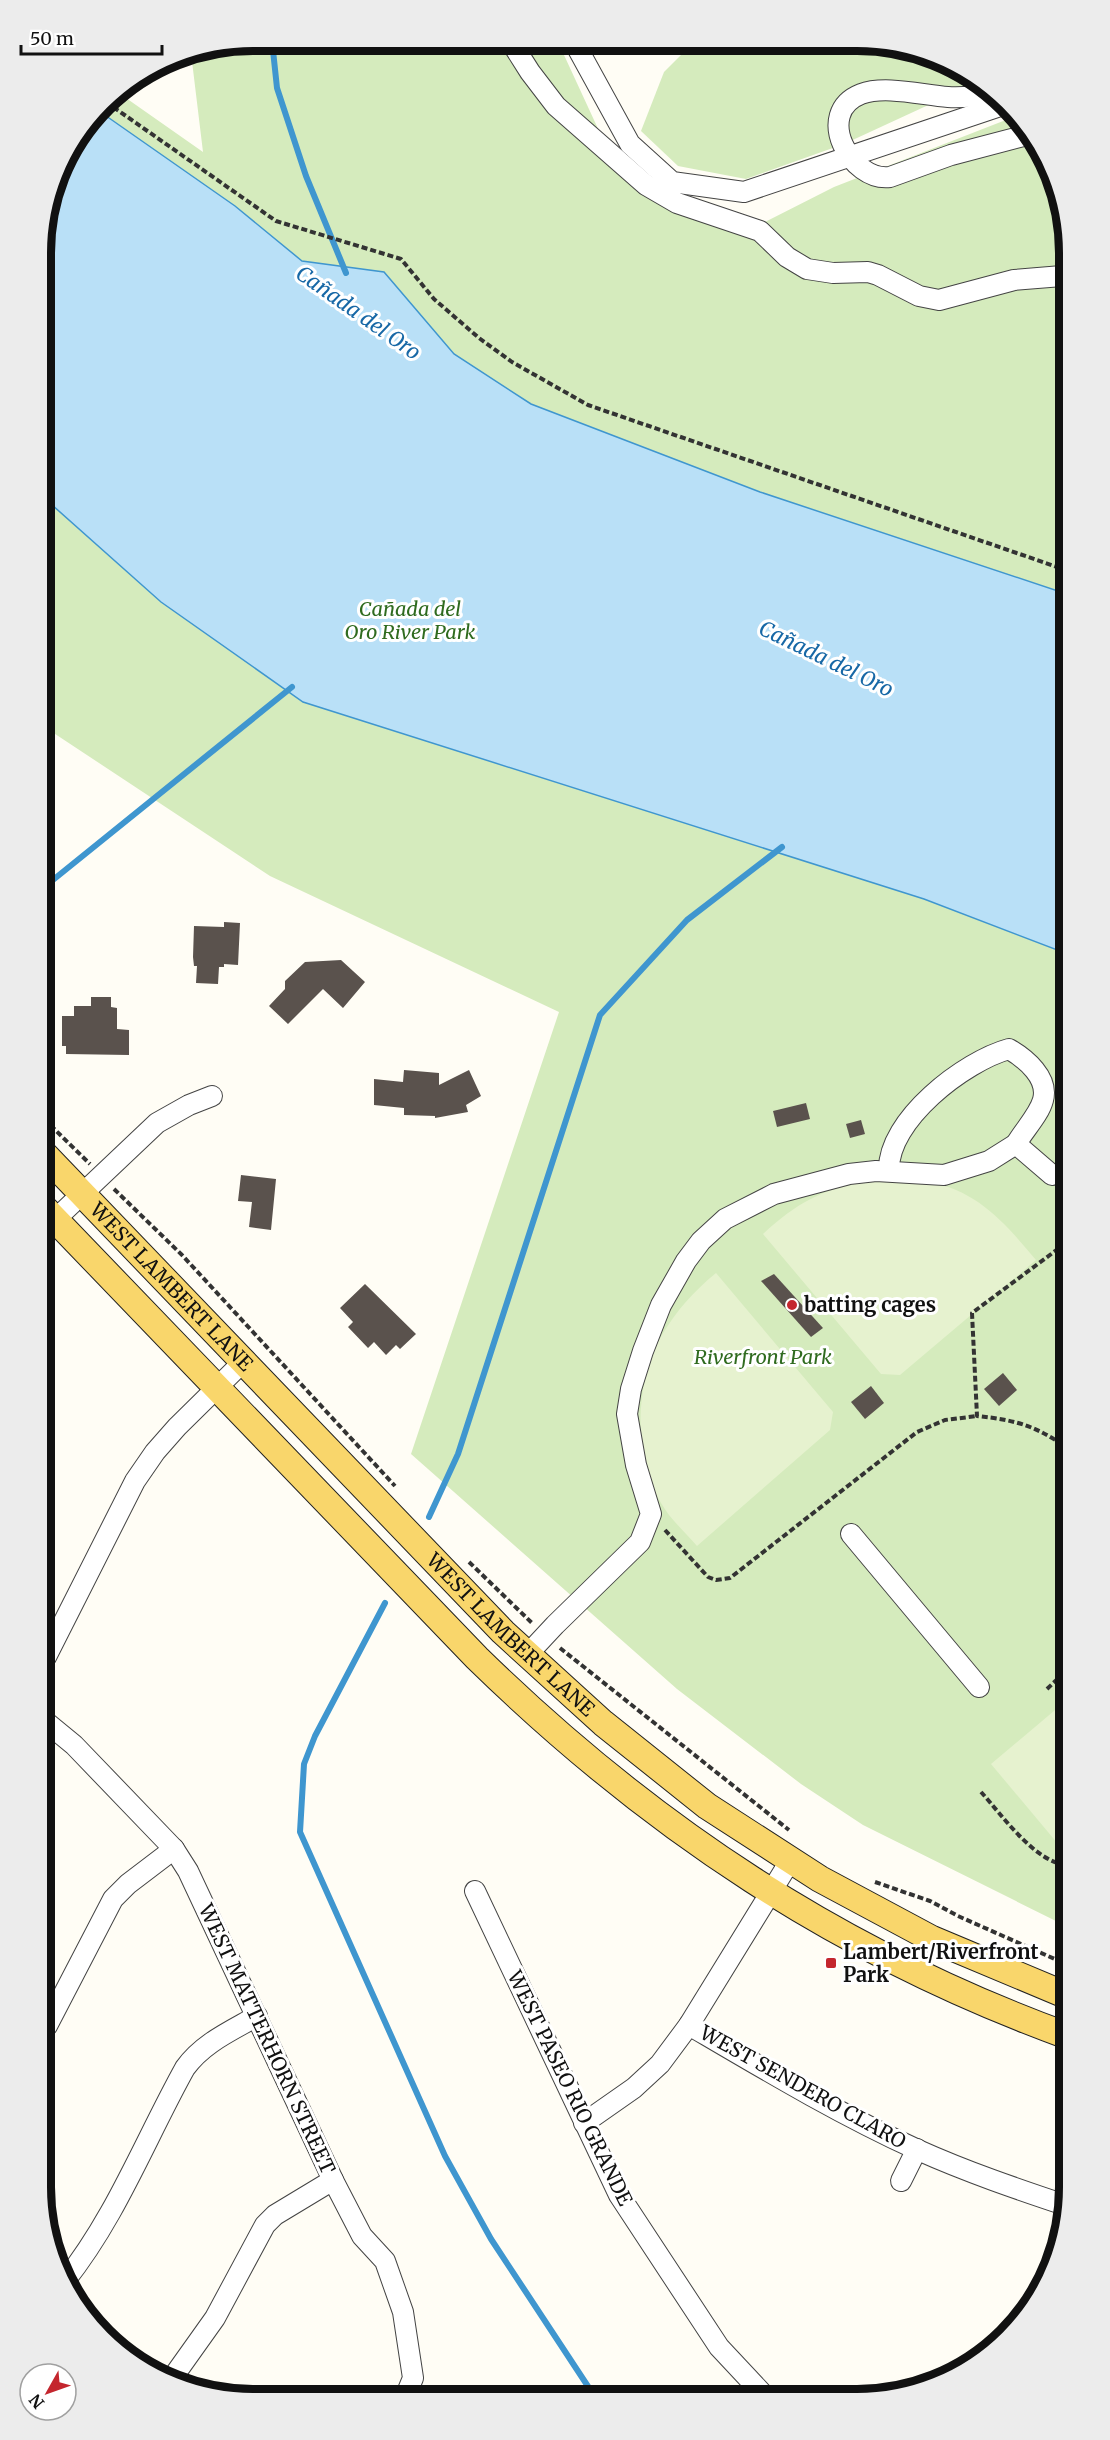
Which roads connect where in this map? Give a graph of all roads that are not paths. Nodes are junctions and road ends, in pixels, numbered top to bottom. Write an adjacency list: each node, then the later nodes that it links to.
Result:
1 (517, 51): 7 (street)
2 (579, 51): 6 (street)
3 (982, 95): 6 (street)
4 (997, 107): 6 (street)
5 (1021, 137): 6 (street)
6 (850, 156)
7 (1059, 276)
8 (212, 1096): 13 (street)
9 (1016, 1144): 11 (street); 11 (street); 12 (street)
10 (51, 1161): 13 (main road, WEST LAMBERT LANE)
11 (889, 1171): 20 (street)
12 (1052, 1175)
13 (82, 1193): 14 (street); 16 (main road, WEST LAMBERT LANE)
14 (51, 1217)
15 (51, 1222): 17 (main road, WEST LAMBERT LANE)
16 (243, 1362): 17 (street); 20 (main road, WEST LAMBERT LANE)
17 (216, 1387): 19 (street); 26 (main road, WEST LAMBERT LANE)
18 (851, 1534): 21 (street)
19 (51, 1647)
20 (527, 1655): 24 (main road, WEST LAMBERT LANE)
21 (979, 1687)
22 (51, 1726): 23 (street, WEST MATTERHORN STREET)
23 (174, 1850): 28 (street, WEST MATTERHORN STREET); 29 (street)
24 (790, 1861): 26 (street); 27 (main road, WEST LAMBERT LANE)
25 (475, 1891): 32 (street, WEST PASEO RIO GRANDE)
26 (770, 1892): 30 (street); 31 (main road, WEST LAMBERT LANE)
27 (1059, 1992)
28 (258, 2016): 34 (street, WEST MATTERHORN STREET); 37 (street)
29 (51, 2018)
30 (689, 2025): 32 (street); 33 (street, WEST SENDERO CLARO)
31 (1059, 2032)
32 (584, 2123): 40 (street, WEST PASEO RIO GRANDE)
33 (917, 2149): 35 (street, WEST SENDERO CLARO); 36 (street, WEST SENDERO CLARO)
34 (333, 2180): 38 (street); 39 (street, WEST MATTERHORN STREET)
35 (901, 2181)
36 (1059, 2203)
37 (70, 2273)
38 (176, 2373)
39 (408, 2389)
40 (758, 2389)

